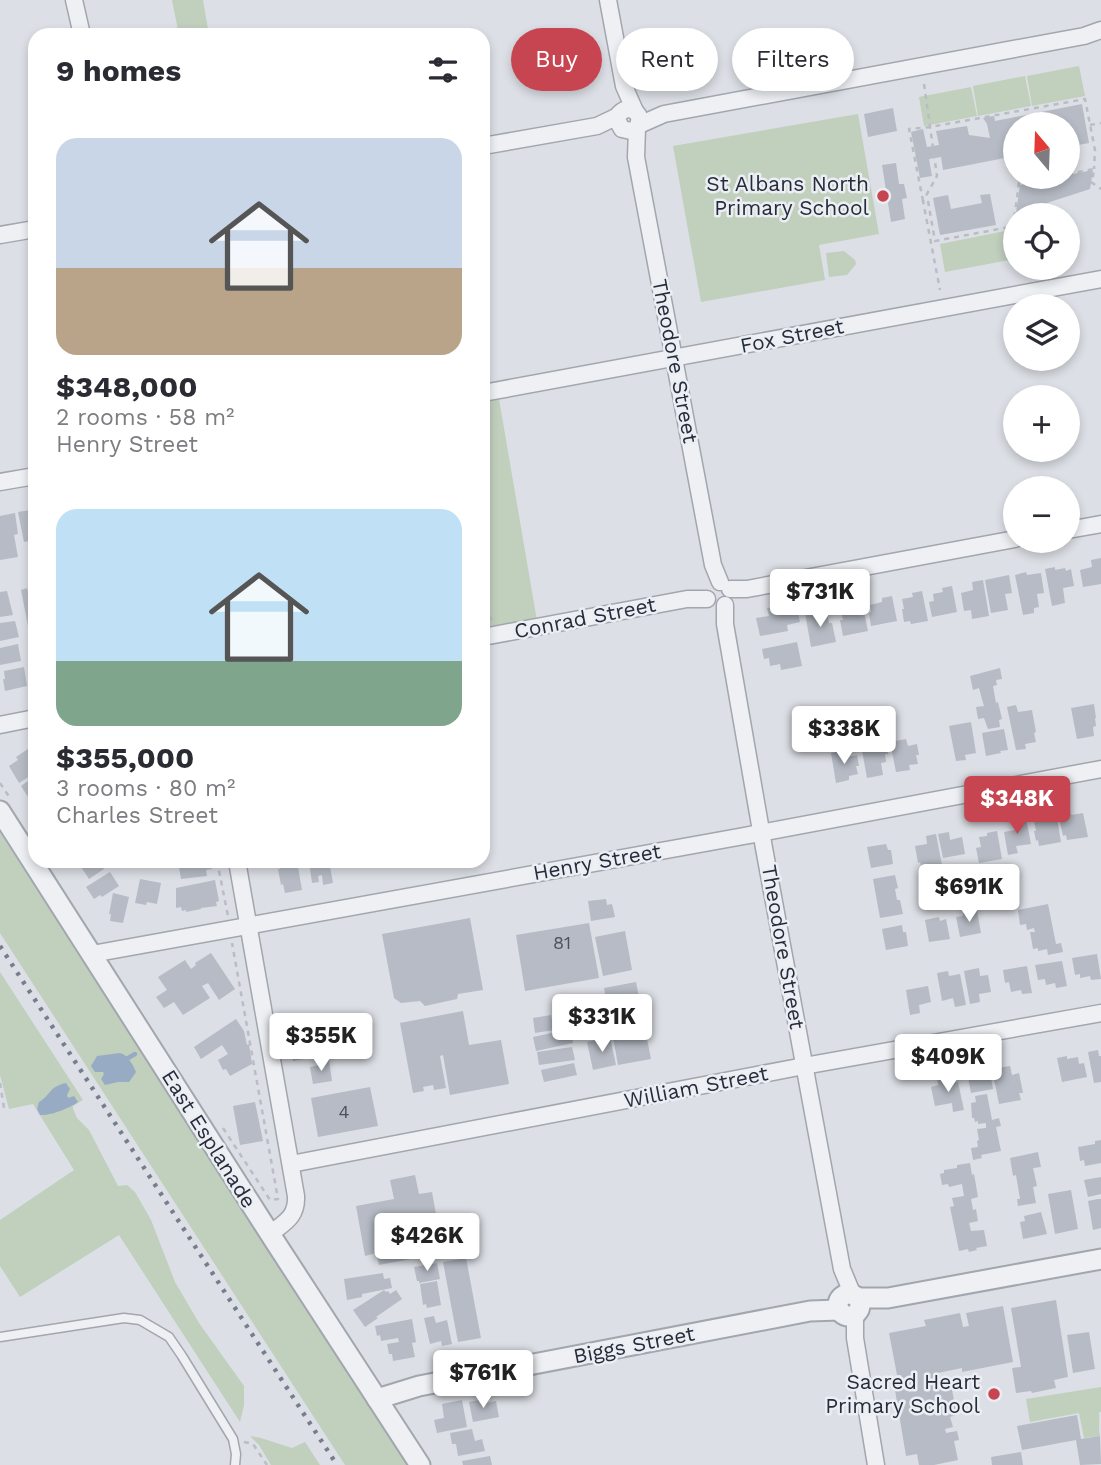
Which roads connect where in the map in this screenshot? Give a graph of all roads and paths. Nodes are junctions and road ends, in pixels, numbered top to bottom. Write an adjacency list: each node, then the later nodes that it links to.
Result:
1 (608, 0): 7 (street, Theodore Street)
2 (76, 3): 3 (street)
3 (81, 28)
4 (1101, 30): 5 (street)
5 (1093, 37): 7 (street)
6 (924, 84): 10 (path)
7 (629, 120): 11 (street); 21 (street, Theodore Street)
8 (1101, 123): 9 (path)
9 (1090, 125): 10 (path); 12 (path)
10 (930, 127): 15 (path); 15 (path)
11 (490, 145)
12 (1094, 169): 13 (path); 14 (path)
13 (1080, 172)
14 (1101, 189)
15 (925, 201): 16 (path); 20 (path)
16 (1003, 228)
17 (28, 230): 18 (street)
18 (0, 235)
19 (1101, 279): 21 (street, Fox Street)
20 (940, 290)
21 (675, 358): 22 (street, Fox Street); 28 (street, Theodore Street)
22 (490, 392)
23 (28, 477): 24 (street)
24 (0, 482)
25 (1101, 524): 26 (street)
26 (1080, 528)
27 (1003, 542): 28 (street, Conrad Street)
28 (718, 594): 29 (street, Conrad Street); 34 (street, Theodore Street)
29 (490, 636)
30 (28, 719): 31 (street)
31 (0, 725)
32 (1101, 769): 34 (street, Henry Street)
33 (0, 811): 35 (street, East Esplanade)
34 (762, 833): 39 (street, Henry Street); 43 (street, Theodore Street)
35 (28, 855)
36 (37, 868): 41 (street, East Esplanade)
37 (218, 868): 40 (path)
38 (238, 868): 39 (street)
39 (248, 925): 40 (street, Henry Street); 47 (street)
40 (230, 928): 41 (street, Henry Street); 46 (path)
41 (92, 954): 48 (street, East Esplanade)
42 (1101, 1013): 43 (street, William Street)
43 (804, 1066): 47 (street, William Street); 50 (street, Theodore Street)
44 (0, 1083): 45 (path)
45 (4, 1108)
46 (217, 1118)
47 (291, 1164): 48 (street)
48 (270, 1234): 52 (street, East Esplanade)
49 (1101, 1259): 50 (street, Biggs Street)
50 (849, 1305): 52 (street, Biggs Street); 57 (street, Theodore Street)
51 (0, 1337): 53 (lane)
52 (377, 1399): 56 (street, East Esplanade)
53 (234, 1443): 54 (lane); 55 (path)
54 (234, 1465)
55 (267, 1465)
56 (421, 1465)
57 (876, 1465)

